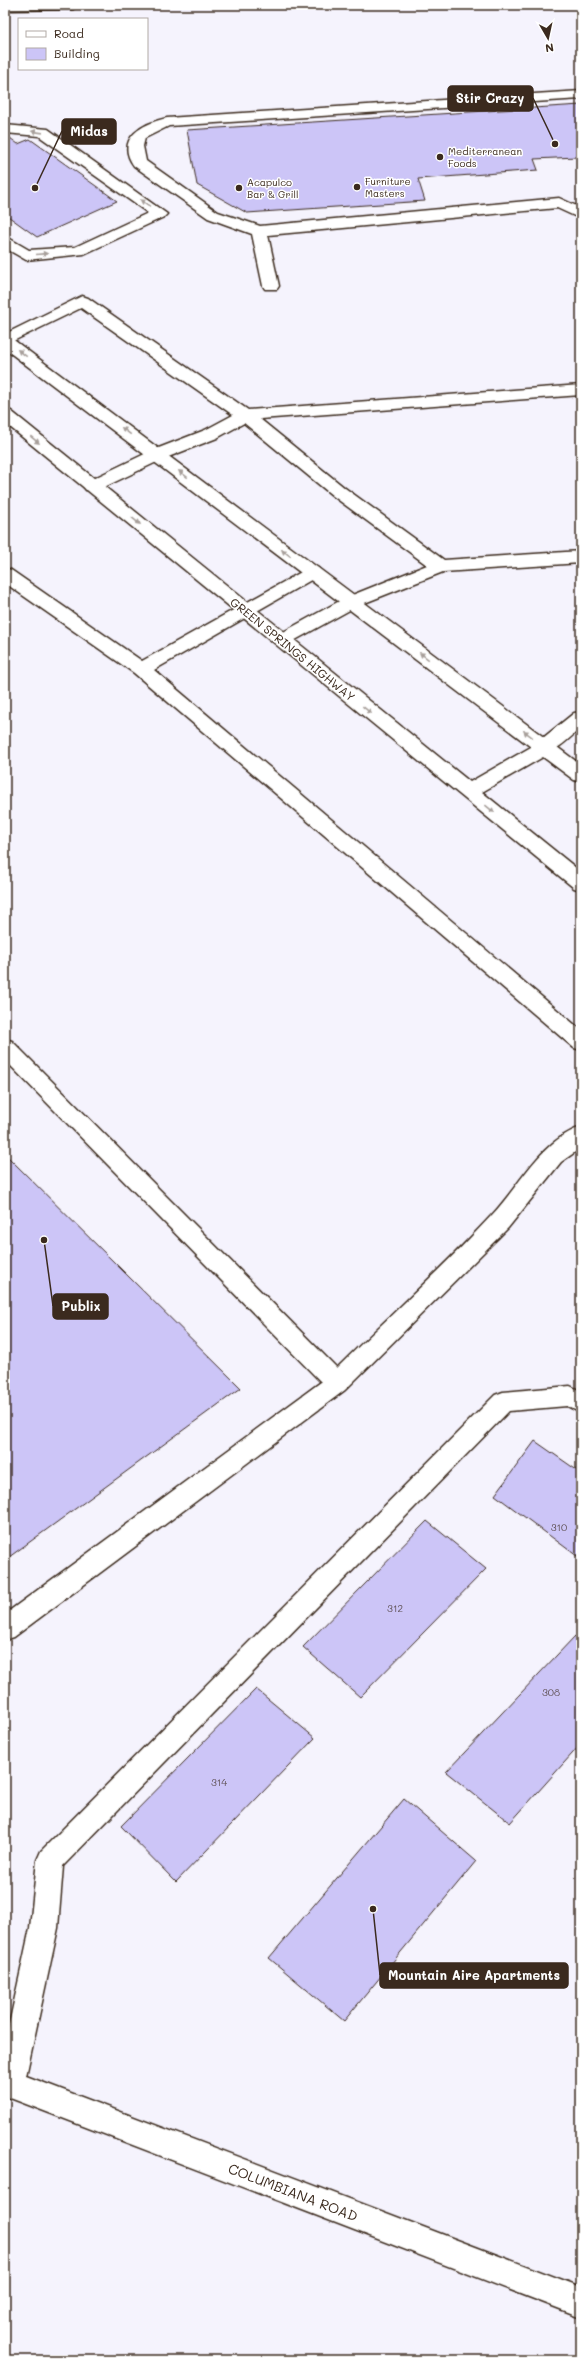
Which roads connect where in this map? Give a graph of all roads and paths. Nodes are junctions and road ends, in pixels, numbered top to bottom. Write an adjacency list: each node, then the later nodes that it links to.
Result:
1 (73, 5): 2 (main road)
2 (5, 6)
3 (581, 95): 8 (main road)
4 (5, 129): 5 (main road, one-way to 4)
5 (92, 167): 6 (main road); 9 (main road, one-way to 5)
6 (78, 174)
7 (581, 214): 8 (main road)
8 (259, 231): 10 (main road)
9 (6, 242)
10 (271, 286)
11 (5, 340): 14 (main road); 15 (main road, one-way to 11)
12 (581, 390): 14 (main road)
13 (5, 415): 16 (main road, GREEN SPRINGS HIGHWAY, one-way to 16)
14 (245, 415): 15 (main road); 18 (main road)
15 (157, 455): 16 (main road); 19 (main road, one-way to 15)
16 (92, 486): 22 (main road, GREEN SPRINGS HIGHWAY, one-way to 22)
17 (581, 557): 18 (main road)
18 (440, 566): 21 (main road)
19 (312, 572): 21 (main road); 22 (main road)
20 (5, 574): 24 (main road)
21 (351, 602): 23 (main road); 26 (main road, one-way to 21)
22 (246, 610): 23 (main road, GREEN SPRINGS HIGHWAY); 24 (main road)
23 (282, 640): 28 (main road, GREEN SPRINGS HIGHWAY, one-way to 28)
24 (142, 669): 30 (main road)
25 (581, 718): 26 (main road)
26 (544, 747): 27 (main road); 28 (main road)
27 (581, 775)
28 (468, 792): 29 (main road, GREEN SPRINGS HIGHWAY, one-way to 29)
29 (581, 883)
30 (581, 1042)
31 (5, 1046): 33 (main road)
32 (581, 1136): 33 (main road)
33 (337, 1383): 35 (main road)
34 (581, 1403): 36 (main road)
35 (5, 1630)
36 (8, 2083): 37 (main road, COLUMBIANA ROAD)
37 (581, 2302)

